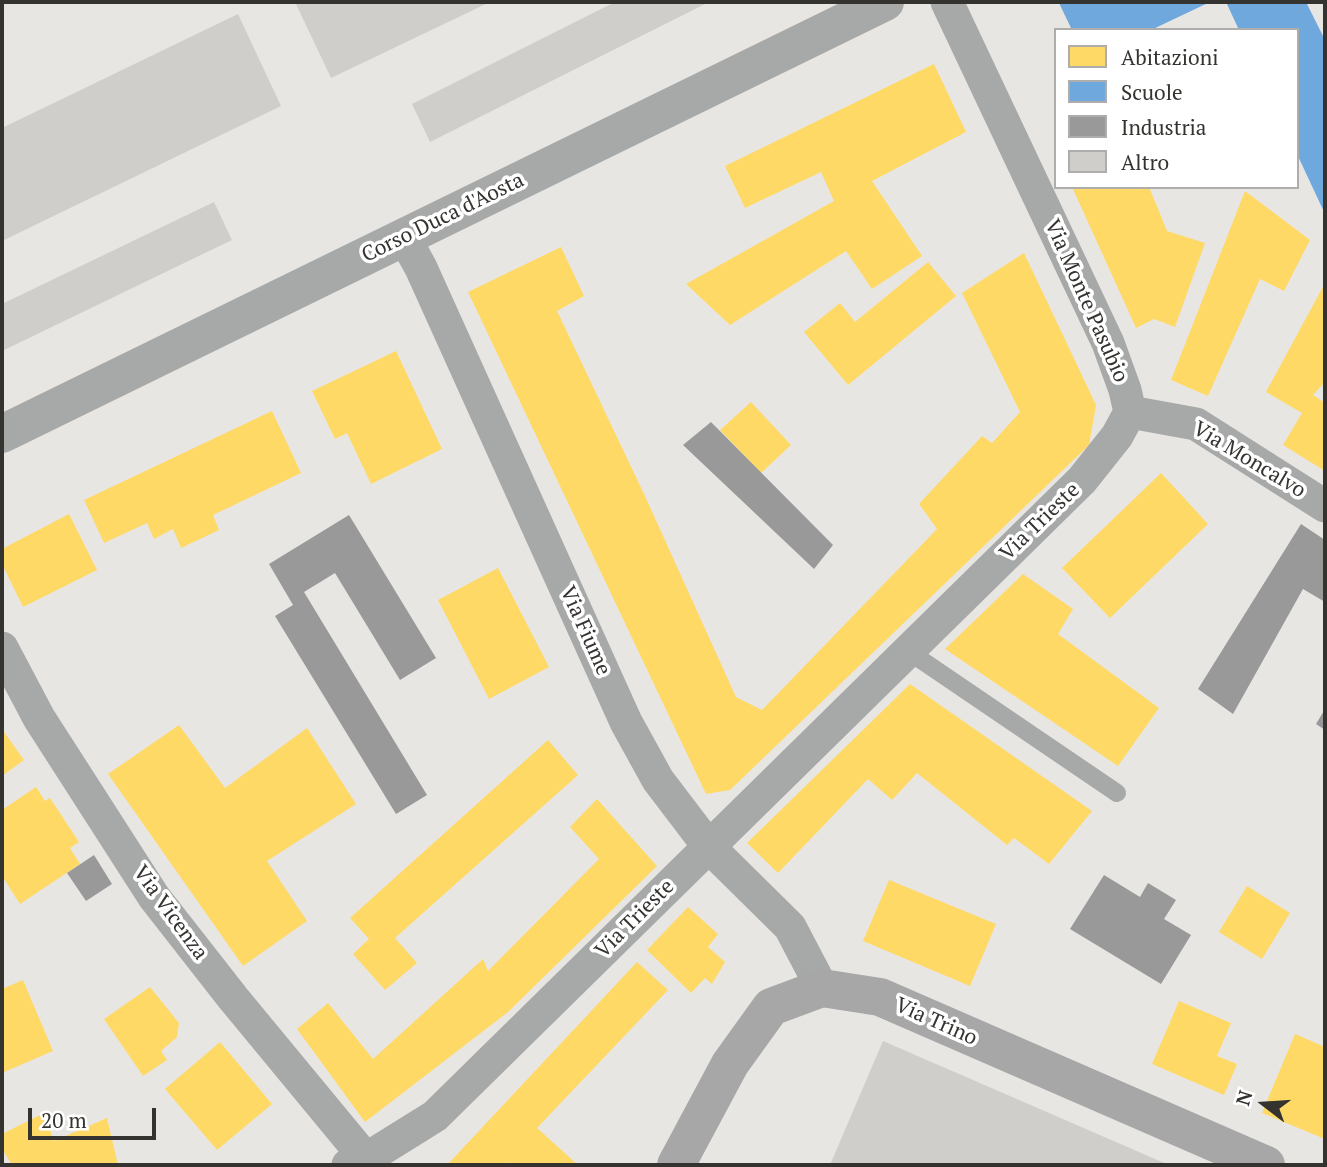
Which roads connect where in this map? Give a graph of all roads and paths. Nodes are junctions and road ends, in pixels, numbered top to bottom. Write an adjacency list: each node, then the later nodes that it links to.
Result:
1 (885, 2): 3 (street, Corso Duca d'Aosta)
2 (947, 2): 4 (street, Via Monte Pasubio)
3 (404, 237): 5 (street, Corso Duca d'Aosta); 10 (street, Via Fiume)
4 (1130, 412): 6 (street, Via Moncalvo); 8 (street, Via Trieste)
5 (2, 434)
6 (1325, 506)
7 (2, 648): 12 (street, Via Vicenza)
8 (908, 651): 9 (lane); 10 (street, Via Trieste)
9 (1117, 793)
10 (709, 847): 11 (street, Via Fiume); 12 (street, Via Trieste)
11 (822, 988): 13 (main road, Via Trino); 14 (main road, Via Trino)
12 (361, 1163)
13 (676, 1165)
14 (1266, 1165)

